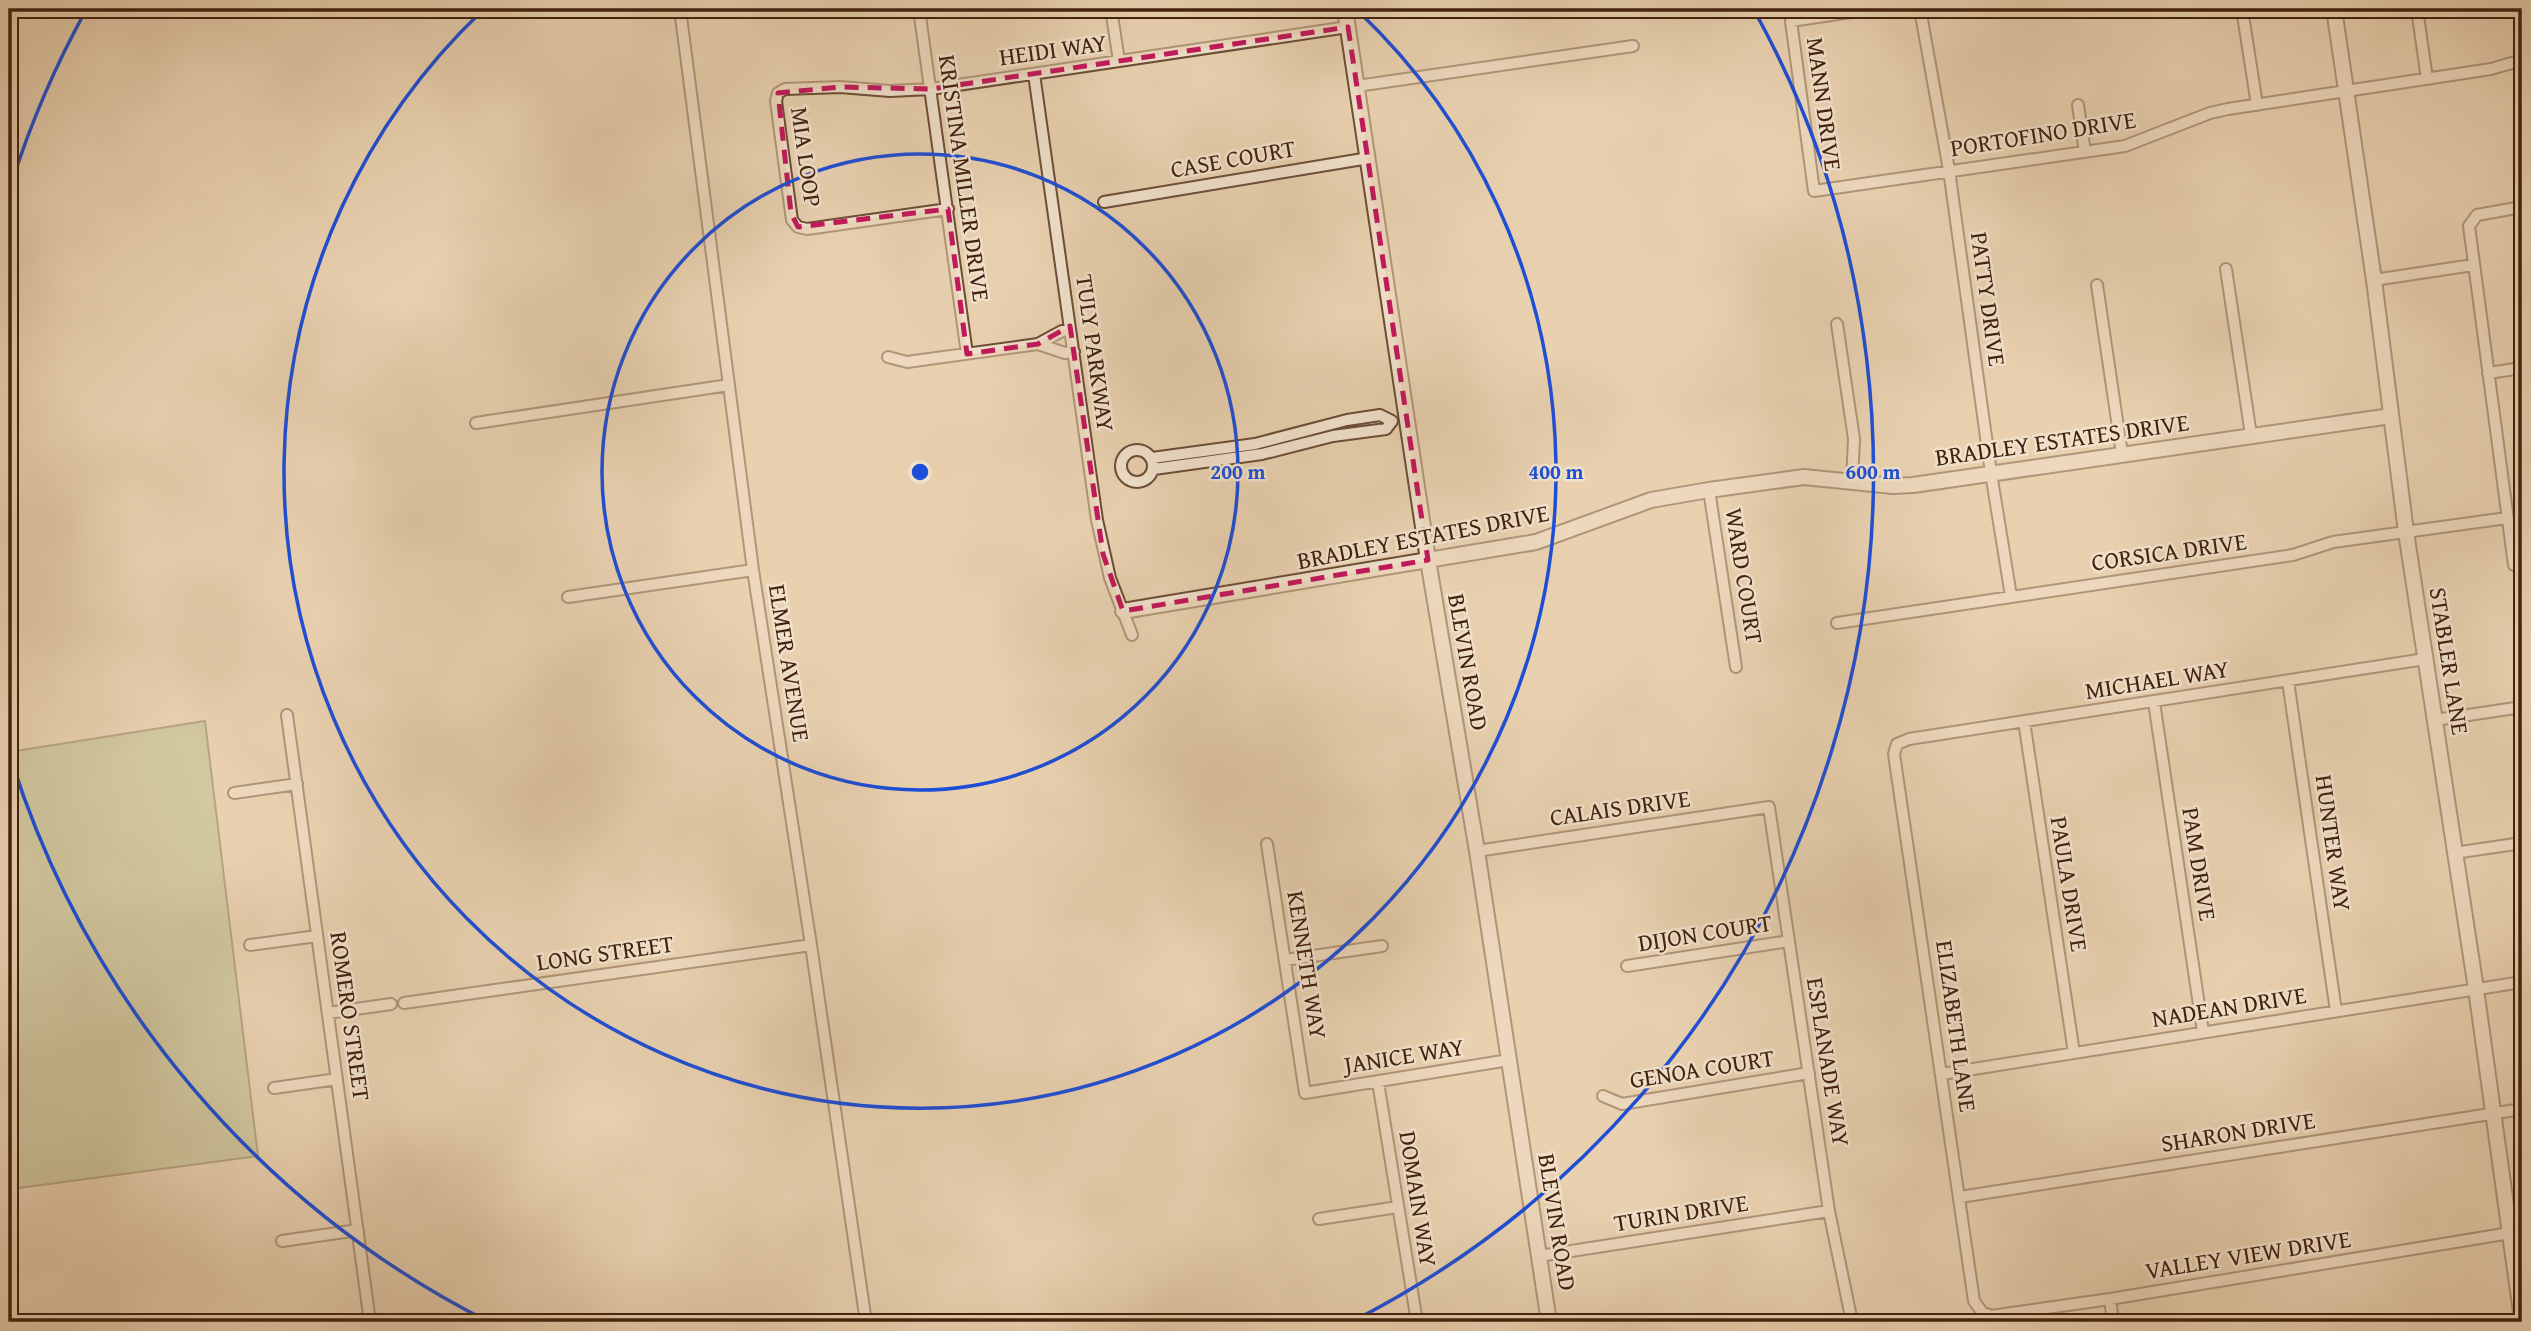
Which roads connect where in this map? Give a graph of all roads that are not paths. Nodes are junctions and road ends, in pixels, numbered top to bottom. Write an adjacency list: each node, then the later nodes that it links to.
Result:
1 (680, 9): 40 (street, ELMER AVENUE)
2 (919, 9): 17 (street, KRISTINA MILLER DRIVE)
3 (1111, 9): 13 (street)
4 (1345, 9): 10 (street, BLEVIN ROAD)
5 (1871, 9): 24 (street, MANN DRIVE)
6 (1920, 9): 23 (street, PATTY DRIVE)
7 (2242, 9): 20 (street)
8 (2334, 9): 18 (street, STABLER LANE)
9 (2417, 9): 15 (street)
10 (1348, 27): 13 (street, HEIDI WAY); 16 (street, BLEVIN ROAD)
11 (1633, 46): 16 (street)
12 (2522, 60): 15 (street, PORTOFINO DRIVE)
13 (1119, 61): 14 (street, HEIDI WAY)
14 (1034, 74): 17 (street, HEIDI WAY); 33 (street, TULY PARKWAY)
15 (2427, 79): 18 (street, PORTOFINO DRIVE)
16 (1357, 86): 22 (street, BLEVIN ROAD)
17 (930, 89): 27 (street, KRISTINA MILLER DRIVE); 27 (street, MIA LOOP)
18 (2346, 92): 20 (street, PORTOFINO DRIVE); 30 (street, STABLER LANE)
19 (2078, 105): 21 (street)
20 (2257, 105): 21 (street, PORTOFINO DRIVE)
21 (2085, 152): 23 (street, PORTOFINO DRIVE)
22 (1369, 158): 25 (street, CASE COURT); 42 (street, BLEVIN ROAD)
23 (1949, 170): 24 (street, PORTOFINO DRIVE); 51 (street, PATTY DRIVE)
24 (1815, 191)
25 (1104, 202)
26 (2522, 207): 28 (street)
27 (947, 209): 36 (street, KRISTINA MILLER DRIVE)
28 (2473, 265): 30 (street); 39 (street)
29 (2226, 270): 46 (street)
30 (2374, 280): 41 (street, STABLER LANE)
31 (2096, 285): 49 (street)
32 (1837, 324): 52 (street)
33 (1070, 329): 34 (street); 35 (street, TULY PARKWAY)
34 (1038, 344): 35 (street); 36 (street)
35 (1074, 352): 61 (street, TULY PARKWAY)
36 (967, 354): 37 (street)
37 (888, 357)
38 (2522, 368): 39 (street)
39 (2488, 373): 54 (street)
40 (729, 385): 44 (street); 58 (street, ELMER AVENUE)
41 (2391, 416): 46 (street, BRADLEY ESTATES DRIVE); 55 (street, STABLER LANE)
42 (1407, 419): 43 (street); 56 (street, BLEVIN ROAD)
43 (1392, 421): 45 (street); 47 (street)
44 (476, 423)
45 (1331, 424): 47 (street); 48 (street)
46 (2251, 435): 49 (street, BRADLEY ESTATES DRIVE)
47 (1333, 436): 48 (street)
48 (1242, 451): 50 (street)
49 (2122, 454): 51 (street, BRADLEY ESTATES DRIVE)
50 (1153, 464)
51 (1991, 473): 52 (street, BRADLEY ESTATES DRIVE); 59 (street, PATTY DRIVE)
52 (1852, 482): 53 (street, BRADLEY ESTATES DRIVE)
53 (1709, 491): 56 (street, BRADLEY ESTATES DRIVE); 65 (street, WARD COURT)
54 (2507, 518): 55 (street, CORSICA DRIVE); 57 (street)
55 (2406, 532): 59 (street, CORSICA DRIVE); 64 (street, STABLER LANE)
56 (1427, 560): 61 (street, BRADLEY ESTATES DRIVE); 78 (street, BLEVIN ROAD)
57 (2522, 564)
58 (753, 570): 60 (street); 83 (street, ELMER AVENUE)
59 (2011, 596): 62 (street, CORSICA DRIVE)
60 (568, 597)
61 (1123, 611): 63 (street, TULY PARKWAY)
62 (1837, 623)
63 (1132, 635)
64 (2425, 659): 66 (street, MICHAEL WAY); 70 (street, STABLER LANE)
65 (1736, 667)
66 (2288, 681): 67 (street, MICHAEL WAY); 91 (street, HUNTER WAY)
67 (2154, 702): 71 (street, MICHAEL WAY); 93 (street, PAM DRIVE)
68 (2522, 708): 70 (street)
69 (287, 715): 73 (street, ROMERO STREET)
70 (2435, 720): 79 (street, STABLER LANE)
71 (2024, 721): 72 (street, MICHAEL WAY); 94 (street, PAULA DRIVE)
72 (1897, 744): 97 (street, ELIZABETH LANE)
73 (297, 784): 74 (street); 80 (street, ROMERO STREET)
74 (234, 793)
75 (1769, 807): 78 (street, CALAIS DRIVE); 81 (street, ESPLANADE WAY)
76 (2522, 843): 79 (street)
77 (1267, 844): 85 (street, KENNETH WAY)
78 (1477, 850): 95 (street, BLEVIN ROAD)
79 (2454, 853): 88 (street, STABLER LANE)
80 (317, 936): 82 (street); 92 (street, ROMERO STREET)
81 (1789, 941): 86 (street, DIJON COURT); 96 (street, ESPLANADE WAY)
82 (250, 945)
83 (811, 945): 89 (street, LONG STREET); 117 (street, ELMER AVENUE)
84 (1382, 946): 85 (street)
85 (1285, 960): 101 (street, KENNETH WAY)
86 (1627, 966)
87 (2522, 982): 88 (street, NADEAN DRIVE)
88 (2476, 989): 91 (street, NADEAN DRIVE); 104 (street, STABLER LANE)
89 (404, 1003)
90 (391, 1004): 92 (street)
91 (2336, 1011): 93 (street, NADEAN DRIVE)
92 (328, 1013): 98 (street, ROMERO STREET)
93 (2203, 1031): 94 (street, NADEAN DRIVE)
94 (2074, 1053): 97 (street, NADEAN DRIVE)
95 (1509, 1060): 99 (street, JANICE WAY); 112 (street, BLEVIN ROAD)
96 (1809, 1073): 102 (street, GENOA COURT); 107 (street, ESPLANADE WAY)
97 (1942, 1074): 105 (street, ELIZABETH LANE)
98 (337, 1079): 100 (street); 109 (street, ROMERO STREET)
99 (1378, 1082): 101 (street, JANICE WAY); 106 (street, DOMAIN WAY)
100 (274, 1088)
101 (1305, 1093)
102 (1603, 1096)
103 (2522, 1109): 104 (street, SHARON DRIVE)
104 (2494, 1113): 105 (street, SHARON DRIVE); 110 (street, STABLER LANE)
105 (1960, 1197): 114 (street, ELIZABETH LANE)
106 (1398, 1207): 108 (street); 118 (street, DOMAIN WAY)
107 (1829, 1211): 112 (street, TURIN DRIVE); 120 (street, ESPLANADE WAY)
108 (1320, 1219)
109 (358, 1230): 111 (street); 116 (street, ROMERO STREET)
110 (2516, 1232): 113 (street, VALLEY VIEW DRIVE); 115 (street, STABLER LANE)
111 (282, 1241)
112 (1539, 1256): 119 (street, BLEVIN ROAD)
113 (2110, 1299): 114 (street, VALLEY VIEW DRIVE); 121 (street)
114 (1982, 1312)
115 (2522, 1320)
116 (370, 1322)
117 (866, 1322)
118 (1417, 1322)
119 (1549, 1322)
120 (1852, 1322)
121 (2113, 1322)

